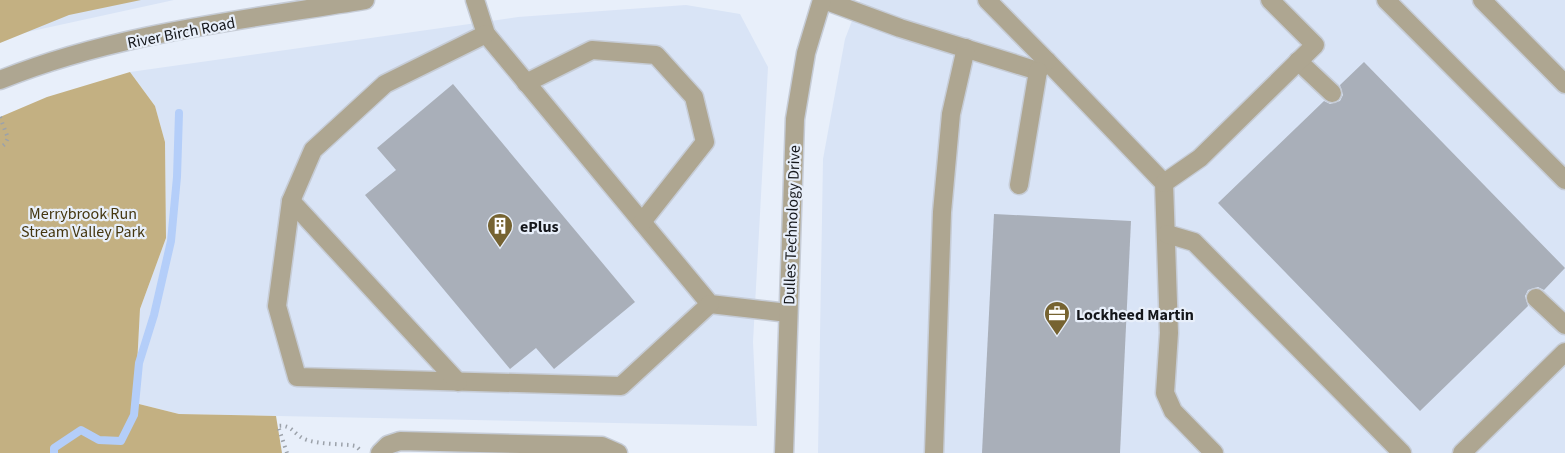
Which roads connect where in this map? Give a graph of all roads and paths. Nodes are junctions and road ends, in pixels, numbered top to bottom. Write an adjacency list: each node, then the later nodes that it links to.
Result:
1 (365, 0): 8 (street, River Birch Road)
2 (475, 0): 9 (street)
3 (823, 0): 10 (street); 27 (street, Dulles Technology Drive)
4 (987, 0): 12 (street)
5 (1270, 0): 11 (street)
6 (1386, 0): 19 (street)
7 (1482, 0): 15 (street)
8 (294, 6): 13 (street, River Birch Road)
9 (486, 34): 14 (street); 22 (street)
10 (966, 48): 12 (street); 36 (street)
11 (1299, 61): 16 (street); 20 (street)
12 (1043, 66): 20 (street); 21 (street)
13 (0, 80)
14 (526, 83): 23 (street); 23 (street)
15 (1565, 84)
16 (1332, 93)
17 (0, 117): 18 (path)
18 (0, 148)
19 (1565, 180)
20 (1164, 183): 24 (street)
21 (1019, 185)
22 (291, 201): 30 (street); 30 (street)
23 (642, 222): 26 (street)
24 (1167, 234): 37 (street); 38 (street)
25 (1536, 298): 28 (street)
26 (710, 304): 27 (street); 30 (street)
27 (788, 313): 35 (street, Dulles Technology Drive)
28 (1565, 325)
29 (1565, 352): 39 (street)
30 (458, 382)
31 (287, 453): 32 (path)
32 (362, 453)
33 (380, 453): 34 (street)
34 (618, 453)
35 (784, 453)
36 (934, 453)
37 (1214, 453)
38 (1402, 453)
39 (1462, 453)

